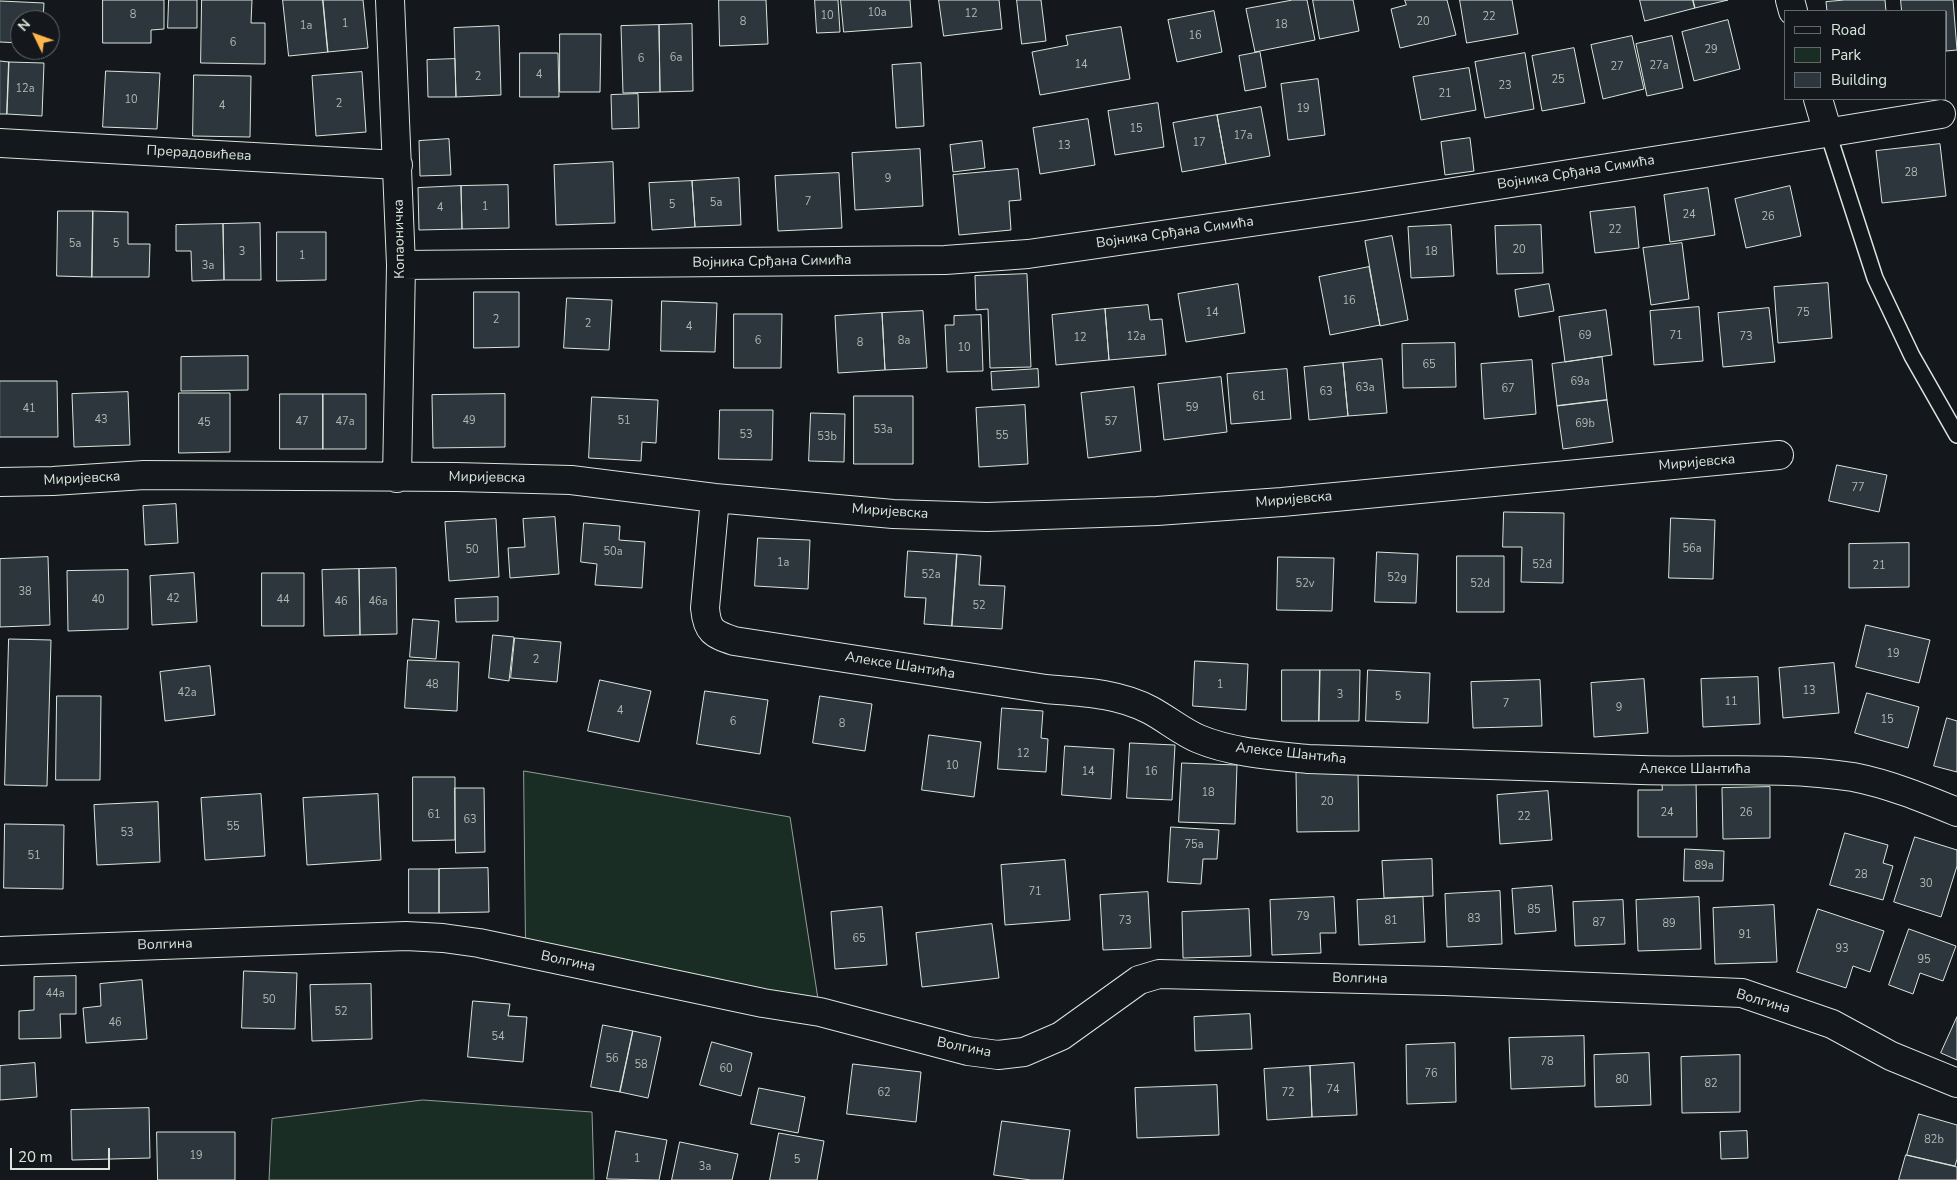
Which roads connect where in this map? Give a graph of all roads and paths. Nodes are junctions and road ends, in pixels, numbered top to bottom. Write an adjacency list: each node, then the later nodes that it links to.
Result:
1 (390, 0): 6 (street, Копаоничка)
2 (1818, 100): 4 (street)
3 (1941, 114): 4 (street, Војника Срђана Симића)
4 (1828, 133): 7 (street, Војника Срђана Симића); 8 (lane)
5 (0, 143): 6 (street, Прерадовићева)
6 (398, 165): 7 (street, Копаоничка)
7 (401, 265): 10 (street, Копаоничка)
8 (1957, 435)
9 (1779, 456): 12 (street, Миријевска)
10 (397, 478): 11 (street, Миријевска); 12 (street, Миријевска)
11 (0, 482)
12 (715, 498): 13 (street, Алексе Шантића)
13 (1957, 812)
14 (0, 951): 15 (street, Волгина)
15 (1957, 1083)

